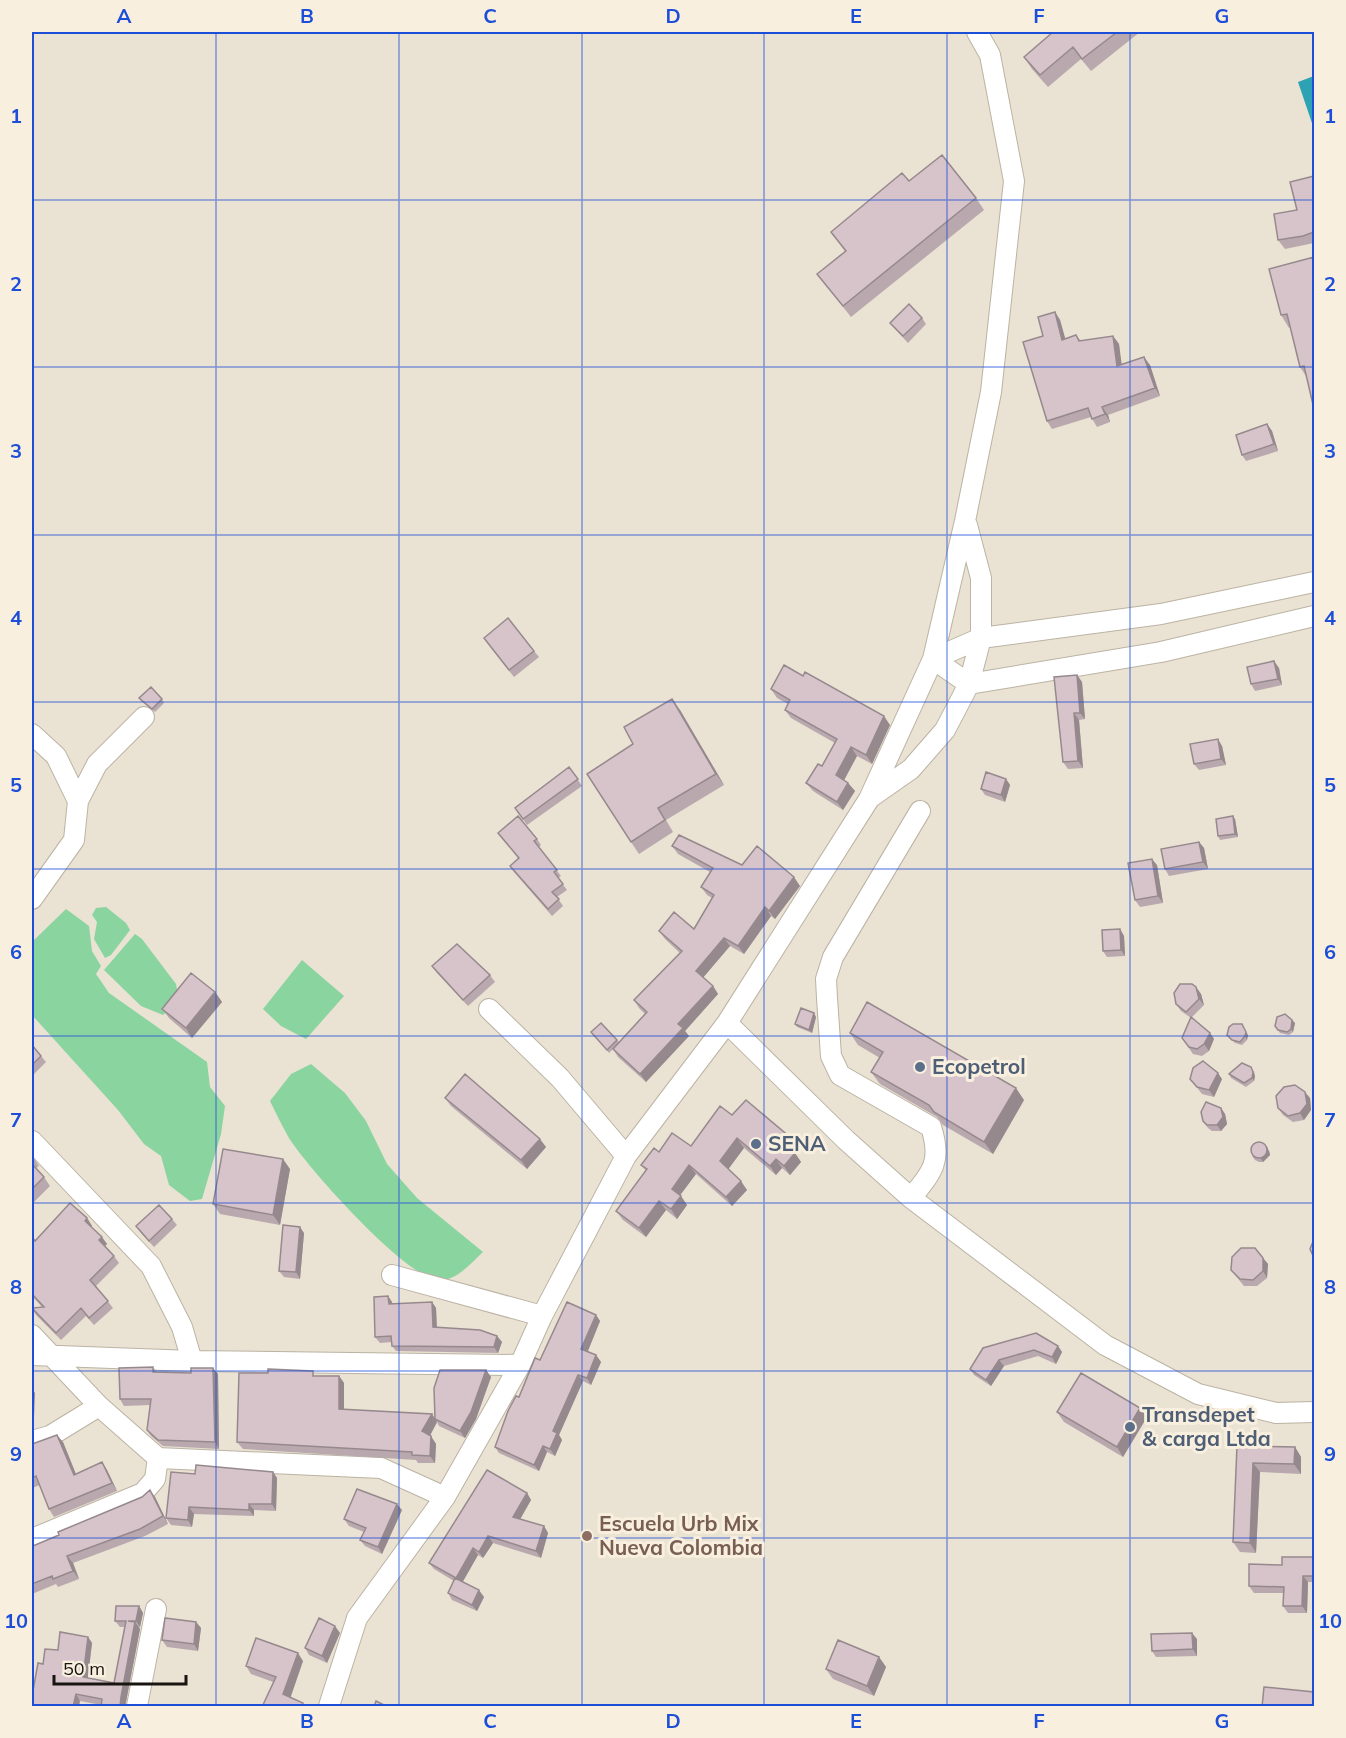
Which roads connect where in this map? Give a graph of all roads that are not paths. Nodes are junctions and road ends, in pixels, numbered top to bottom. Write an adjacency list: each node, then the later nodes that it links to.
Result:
1 (978, 32): 2 (street)
2 (965, 520): 5 (street); 6 (street)
3 (1314, 582): 5 (street)
4 (1314, 616): 7 (street)
5 (981, 638): 6 (street); 7 (street)
6 (933, 659): 7 (street); 10 (street)
7 (969, 684): 10 (street)
8 (144, 717): 11 (street)
9 (32, 734): 11 (street)
10 (869, 799): 15 (street)
11 (78, 801): 13 (street)
12 (920, 811): 18 (street)
13 (32, 899)
14 (489, 1009): 17 (street)
15 (727, 1023): 17 (street); 18 (street)
16 (32, 1141): 23 (street)
17 (627, 1156): 20 (street)
18 (911, 1198): 26 (street)
19 (392, 1275): 20 (street)
20 (542, 1316): 24 (street)
21 (32, 1335): 22 (street)
22 (40, 1354): 23 (street); 25 (street)
23 (192, 1361): 24 (street)
24 (520, 1365): 29 (street)
25 (99, 1406): 27 (street); 28 (street)
26 (1314, 1412)
27 (32, 1441)
28 (158, 1458): 29 (street); 30 (street)
29 (445, 1497): 33 (street)
30 (32, 1539)
31 (156, 1609): 32 (street)
32 (136, 1707)
33 (329, 1707)

